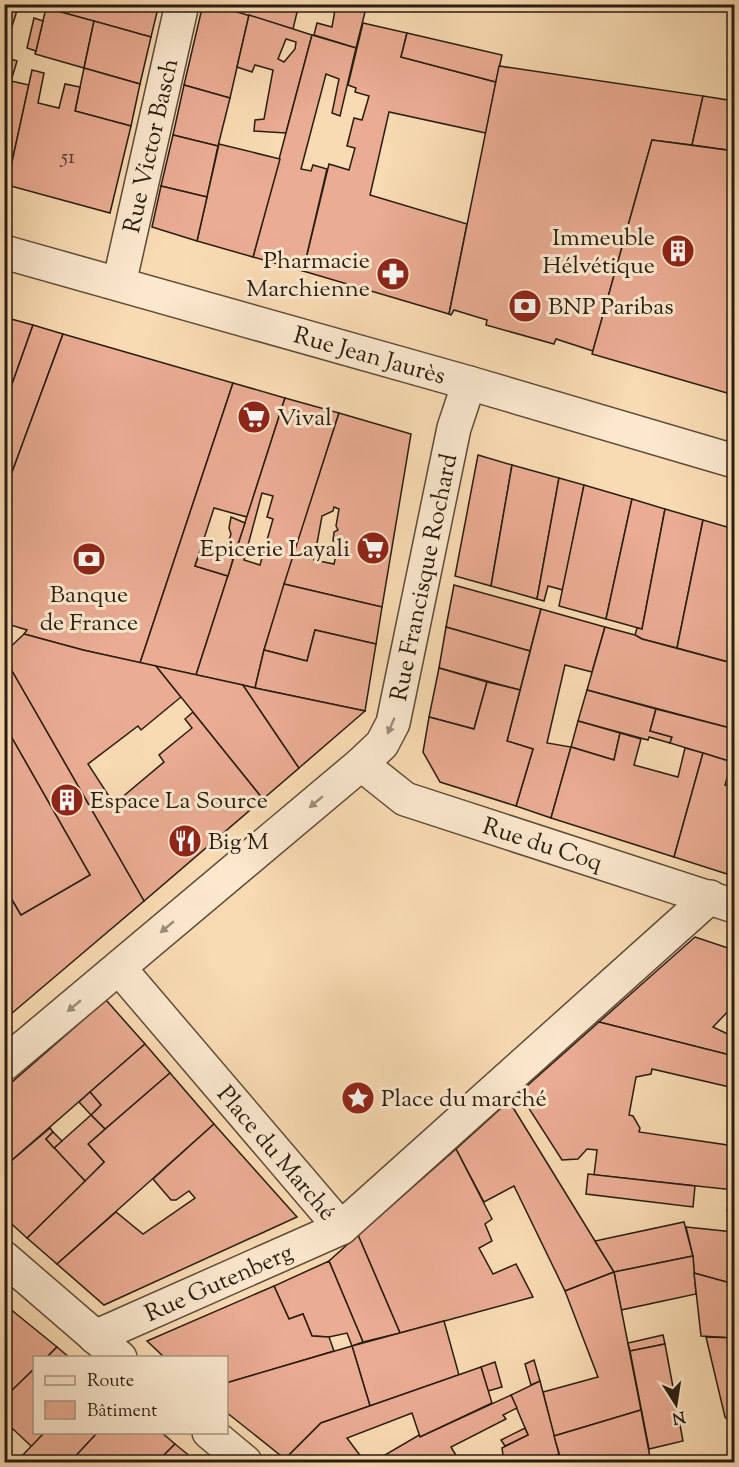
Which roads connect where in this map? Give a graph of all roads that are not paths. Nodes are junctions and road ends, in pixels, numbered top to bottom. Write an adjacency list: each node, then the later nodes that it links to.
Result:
1 (182, 4): 3 (street, Rue Victor Basch)
2 (4, 252): 3 (street, Rue Jean Jaurès)
3 (119, 284): 4 (street, Rue Jean Jaurès)
4 (469, 382): 5 (street, Rue Jean Jaurès); 6 (street, Rue Francisque Rochard, one-way to 6)
5 (735, 461)
6 (361, 764): 7 (street, Rue du Coq); 8 (street, one-way to 8)
7 (722, 902): 10 (street, Place du Marché)
8 (119, 968): 9 (street, one-way to 9); 10 (street, Place du Marché)
9 (4, 1064)
10 (341, 1228): 12 (street, Rue Gutenberg)
11 (4, 1258): 12 (street)
12 (95, 1337): 13 (street)
13 (118, 1356)
14 (211, 1434): 15 (street)
15 (245, 1462)

